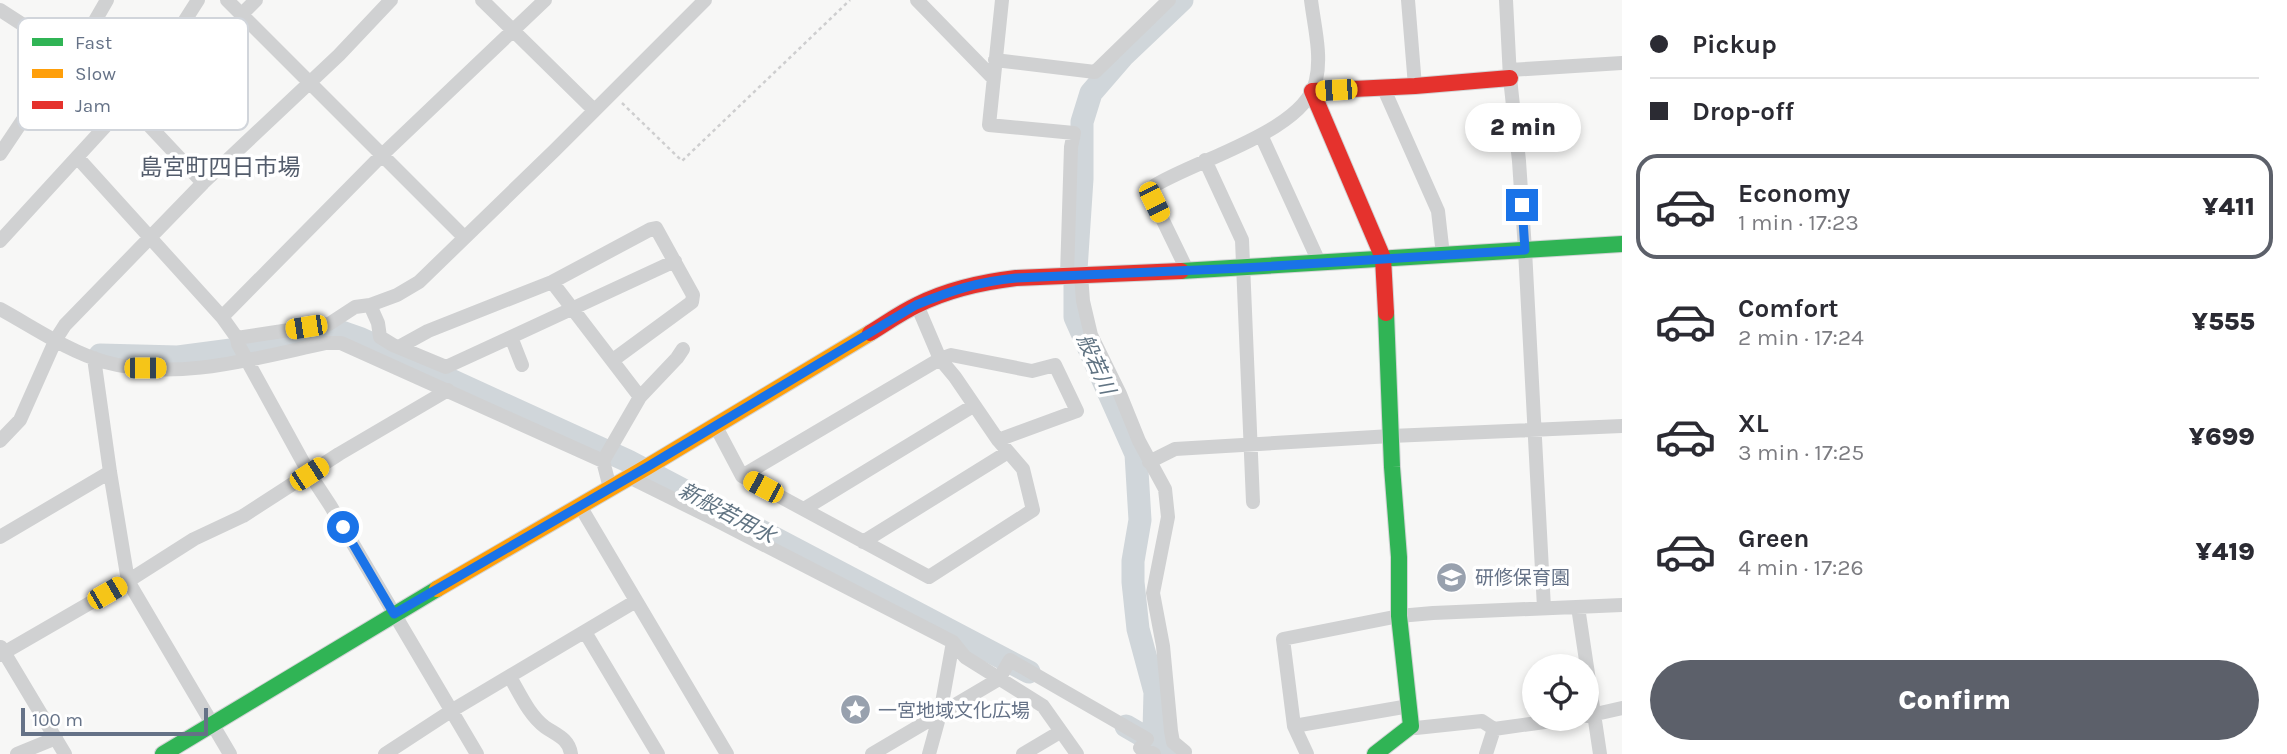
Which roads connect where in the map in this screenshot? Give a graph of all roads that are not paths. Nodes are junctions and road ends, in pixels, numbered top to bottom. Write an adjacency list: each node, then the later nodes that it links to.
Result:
1 (107, 0): 17 (street)
2 (198, 0): 18 (street)
3 (227, 0): 16 (street)
4 (256, 0): 16 (street)
5 (391, 0): 27 (street)
6 (482, 0): 22 (street)
7 (545, 0): 22 (street)
8 (705, 0): 31 (street)
9 (1002, 0): 23 (street)
10 (1167, 0): 23 (street)
11 (1311, 0): 30 (street)
12 (1408, 0): 28 (street)
13 (1506, 0): 25 (street)
14 (923, 2): 26 (street)
15 (0, 9): 20 (street)
16 (241, 15): 19 (street)
17 (97, 18)
18 (187, 18)
19 (244, 18)
20 (18, 21)
21 (248, 22): 27 (street)
22 (514, 31): 31 (street); 37 (street)
23 (995, 60): 26 (street)
24 (1622, 63): 25 (street)
25 (1510, 74): 28 (street); 45 (street)
26 (993, 78): 52 (street)
27 (310, 83): 37 (street); 40 (street)
28 (1415, 86): 29 (street)
29 (1383, 87): 30 (street); 46 (street)
30 (1312, 91): 35 (street); 47 (street)
31 (594, 110): 41 (street)
32 (18, 128): 36 (street)
33 (102, 130): 38 (street)
34 (158, 130): 40 (street)
35 (1261, 135): 39 (street); 49 (street)
36 (0, 155)
37 (382, 155): 41 (street); 58 (street)
38 (77, 157): 42 (street); 43 (street)
39 (1205, 160): 50 (street); 51 (street)
40 (203, 183): 42 (street)
41 (464, 237): 54 (street)
42 (150, 238): 58 (street); 60 (street)
43 (1, 239)
44 (1622, 244): 45 (street)
45 (1525, 250): 46 (street); 74 (street)
46 (1443, 255): 47 (street)
47 (1383, 258): 49 (street); 75 (street)
48 (675, 261): 53 (street); 57 (street); 67 (street)
49 (1319, 262): 50 (street)
50 (1243, 268): 51 (street); 78 (street)
51 (1187, 270): 52 (street)
52 (1074, 275): 55 (street); 81 (street)
53 (552, 282): 57 (street); 62 (street)
54 (370, 305): 61 (street); 62 (street)
55 (916, 305): 66 (street); 72 (street)
56 (0, 309): 60 (street)
57 (574, 309): 59 (street); 67 (street)
58 (222, 317): 61 (street)
59 (511, 337): 62 (street); 68 (street)
60 (56, 339): 64 (street); 77 (street)
61 (238, 341): 65 (street)
62 (399, 347)
63 (683, 349): 70 (street)
64 (94, 358): 65 (street); 82 (street)
65 (246, 359): 69 (street); 84 (street)
66 (940, 359): 71 (street); 76 (street); 85 (street)
67 (613, 360): 70 (street)
68 (522, 365)
69 (448, 390): 80 (street); 84 (street)
70 (640, 397): 80 (street)
71 (973, 405): 76 (street); 89 (street)
72 (715, 425): 83 (street); 85 (street)
73 (1622, 426): 74 (street)
74 (1535, 430): 75 (street); 96 (street)
75 (1391, 436): 78 (street); 98 (street)
76 (998, 440): 79 (street)
77 (0, 441)
78 (1251, 445): 81 (street); 87 (street)
79 (1008, 452): 91 (street); 91 (street)
80 (603, 461): 86 (street)
81 (1149, 461): 118 (street)
82 (110, 472): 90 (street); 92 (street)
83 (637, 473): 86 (street); 100 (street)
84 (309, 474): 92 (street); 97 (street)
85 (742, 476): 89 (street)
86 (610, 488): 88 (street)
87 (1253, 502)
88 (580, 506): 93 (street); 97 (street)
89 (804, 509): 91 (street)
90 (0, 537)
91 (863, 542)
92 (128, 581): 101 (street); 110 (street)
93 (636, 601): 99 (street); 127 (street)
94 (1622, 605): 95 (street)
95 (1578, 607): 96 (street); 102 (street)
96 (1544, 608): 98 (street)
97 (394, 614): 107 (street); 110 (street)
98 (1399, 616): 105 (street); 112 (street)
99 (585, 632): 103 (street); 126 (street)
100 (953, 642): 104 (street); 108 (street)
101 (1, 651): 117 (street)
102 (1584, 654)
103 (510, 677): 107 (street); 125 (street)
104 (999, 679): 108 (street); 116 (street); 132 (street)
105 (1409, 706): 112 (street); 113 (street)
106 (1622, 708): 109 (street)
107 (451, 711): 123 (street); 124 (street)
108 (940, 714): 128 (street); 129 (street)
109 (1599, 714)
110 (213, 724): 121 (street); 122 (street)
111 (1522, 725): 114 (street)
112 (1294, 726): 133 (street)
113 (1410, 726): 114 (street); 134 (street)
114 (1493, 729): 135 (street)
115 (1595, 731): 136 (street)
116 (1060, 732): 130 (street); 131 (street)
117 (56, 738): 119 (street); 120 (street)
118 (1185, 752)
119 (17, 754)
120 (65, 754)
121 (163, 754)
122 (230, 754)
123 (385, 754)
124 (477, 754)
125 (571, 754)
126 (658, 754)
127 (727, 754)
128 (872, 754)
129 (929, 754)
130 (1023, 754)
131 (1077, 754)
132 (1154, 754)
133 (1307, 754)
134 (1375, 754)
135 (1486, 754)
136 (1600, 754)

